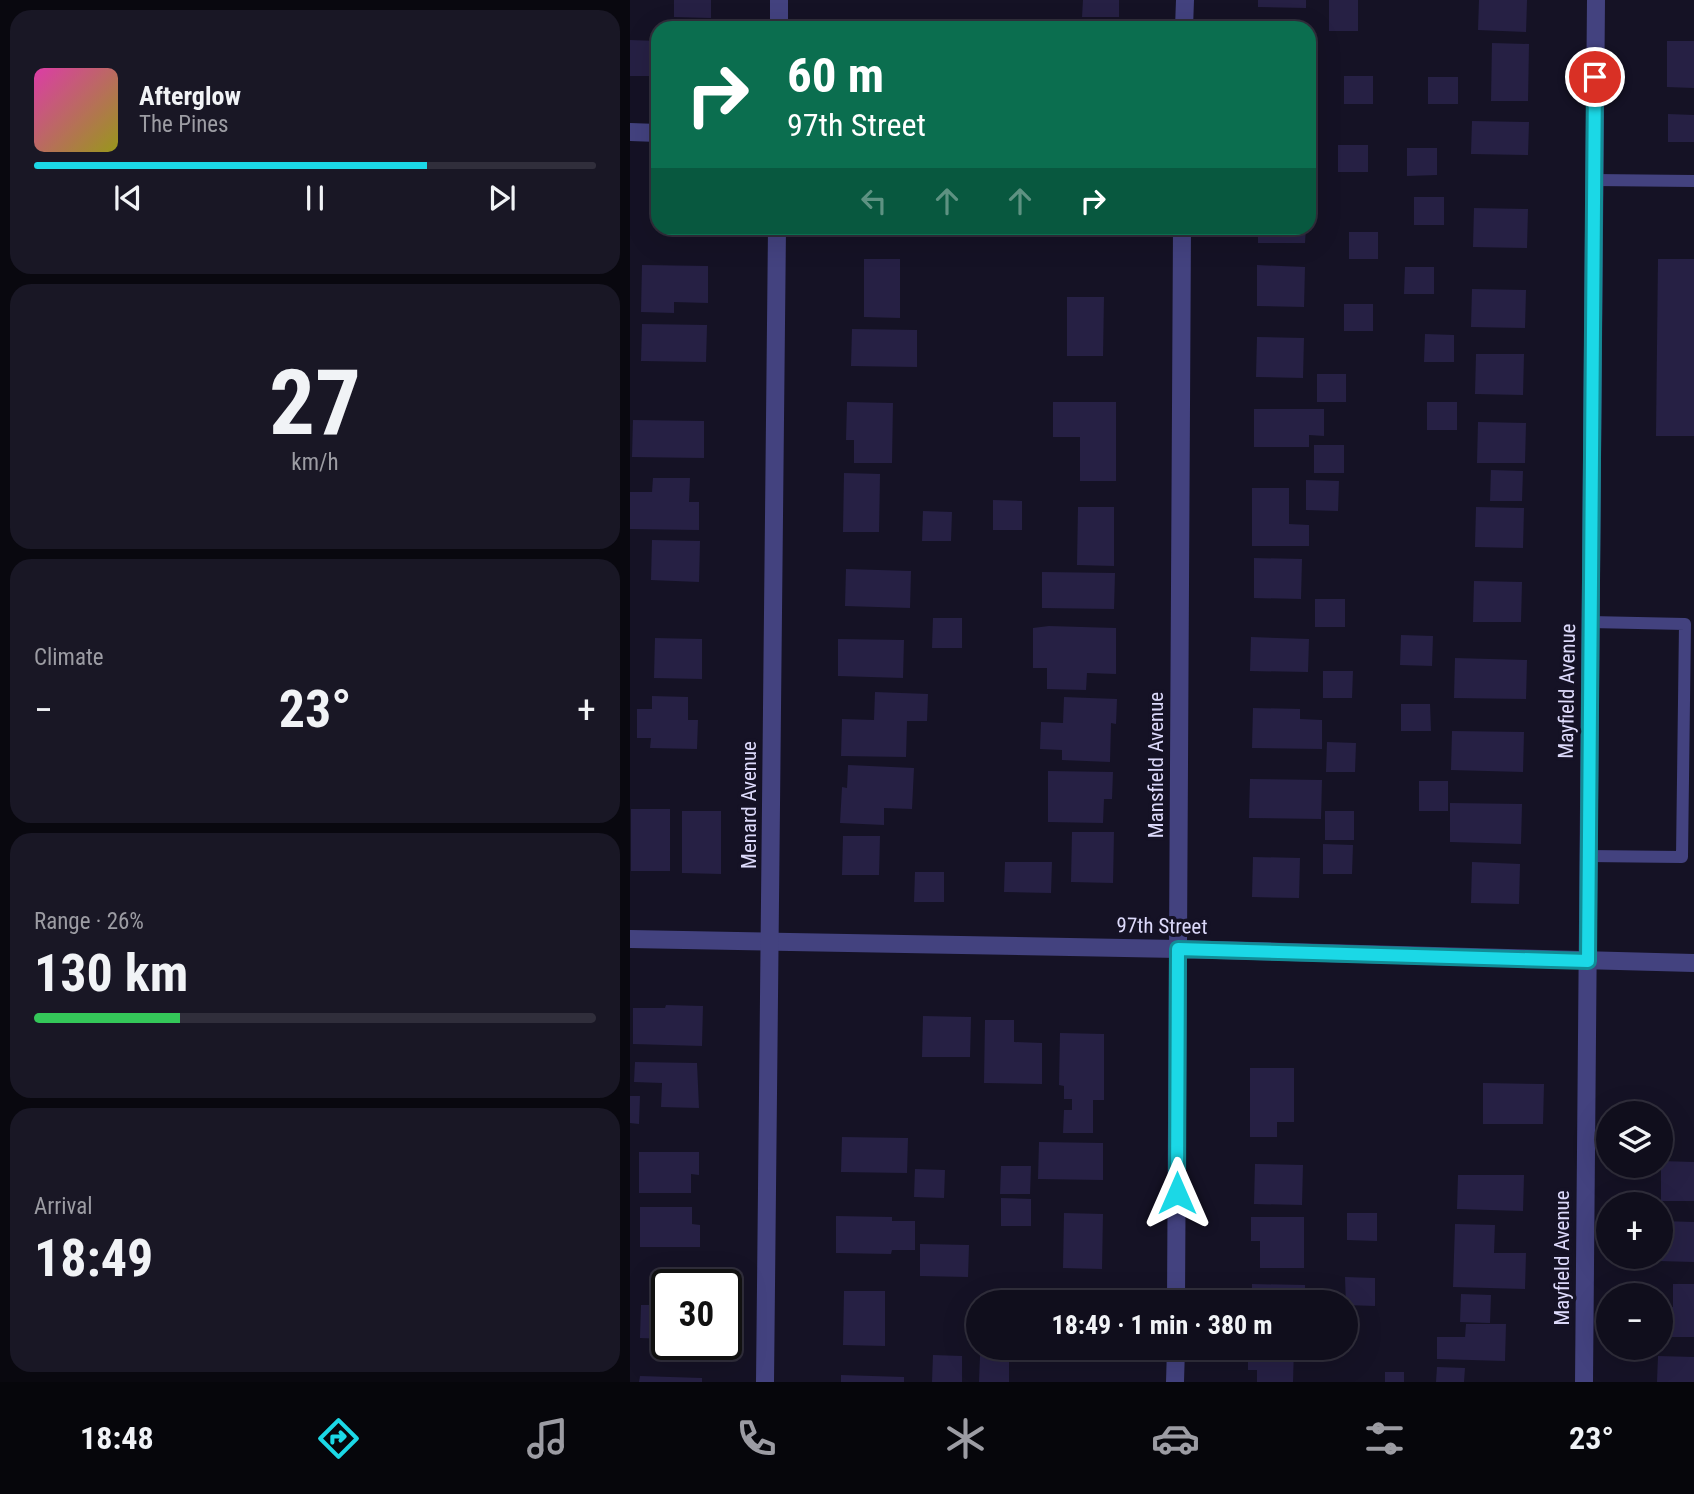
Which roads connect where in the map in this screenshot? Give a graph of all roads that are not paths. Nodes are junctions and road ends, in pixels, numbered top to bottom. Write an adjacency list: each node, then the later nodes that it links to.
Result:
1 (779, 0): 4 (street)
2 (1185, 0): 5 (street)
3 (1596, 0): 8 (street, Mayfield Avenue)
4 (779, 21)
5 (1184, 21)
6 (630, 132): 7 (street)
7 (651, 132)
8 (1594, 180): 9 (lane); 12 (street, Mayfield Avenue)
9 (1694, 181)
10 (777, 235): 15 (street, Menard Avenue)
11 (1182, 235): 16 (street, Mansfield Avenue)
12 (1590, 622): 13 (street, Mayfield Avenue); 13 (lane)
13 (1588, 856): 17 (street, Mayfield Avenue)
14 (630, 939): 15 (street, 97th Street)
15 (771, 943): 16 (street, 97th Street); 21 (street, Menard Avenue)
16 (1178, 949): 17 (street, 97th Street); 19 (street, Mansfield Avenue)
17 (1588, 961): 18 (street, 97th Street); 23 (street, Mayfield Avenue)
18 (1694, 963)
19 (1176, 1290)
20 (1175, 1360): 22 (street)
21 (765, 1382)
22 (1175, 1382)
23 (1584, 1382)

